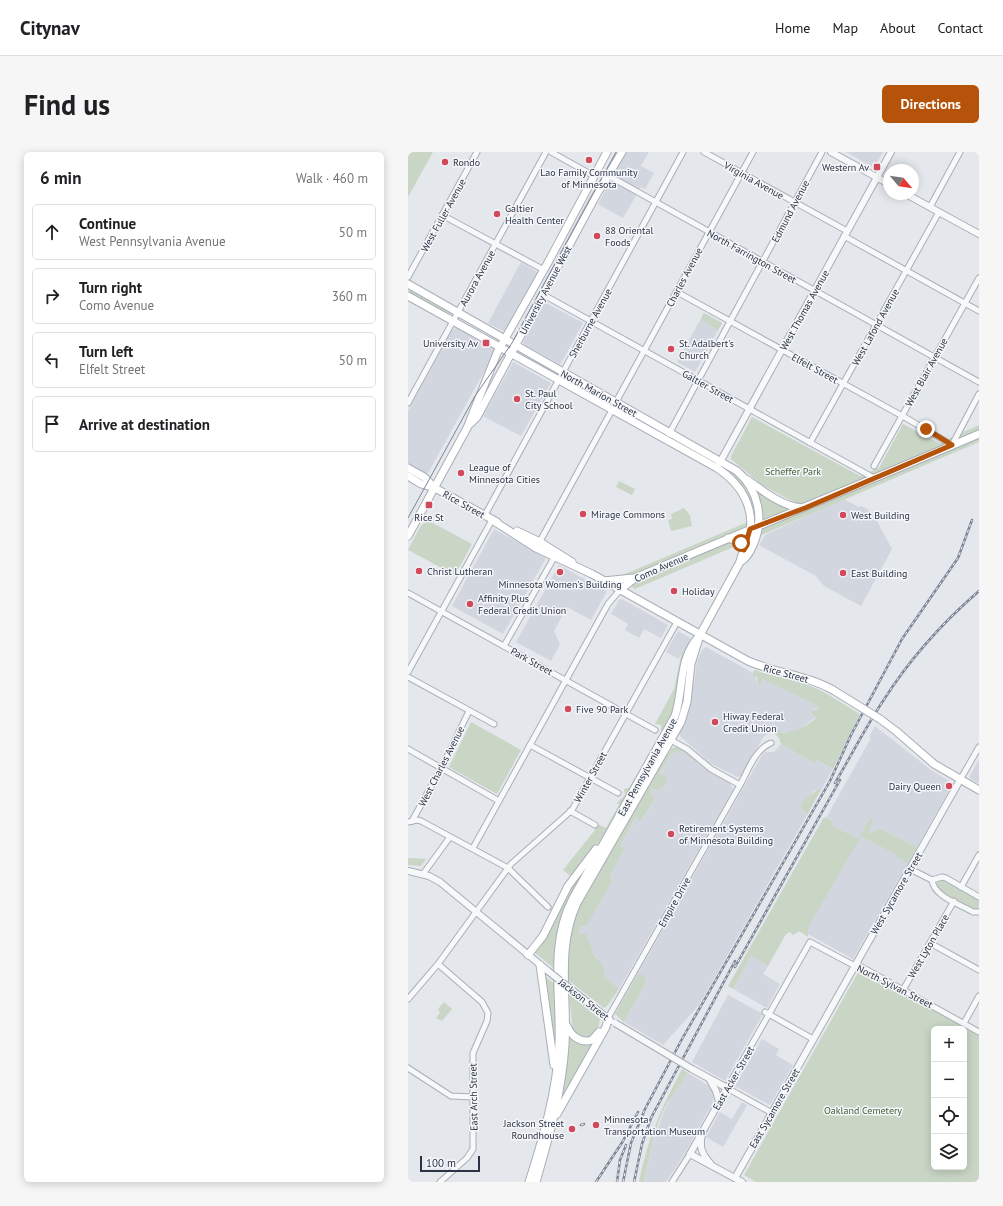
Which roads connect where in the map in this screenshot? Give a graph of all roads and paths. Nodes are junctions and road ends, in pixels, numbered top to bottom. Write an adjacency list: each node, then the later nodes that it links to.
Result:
1 (477, 152): 23 (street, West Fuller Avenue)
2 (546, 152): 27 (street, Aurora Avenue)
3 (551, 152): 14 (street)
4 (607, 152): 14 (main road, University Avenue West)
5 (622, 152): 15 (main road, University Avenue West)
6 (684, 152): 19 (street, Sherburne Avenue)
7 (704, 152): 13 (street, Virginia Avenue)
8 (753, 152): 13 (street, Charles Avenue)
9 (822, 152): 20 (street, Edmund Avenue)
10 (831, 152): 16 (street)
11 (891, 152): 16 (street, West Thomas Avenue)
12 (960, 152): 21 (street)
13 (742, 172): 20 (street, Virginia Avenue); 24 (street, Charles Avenue)
14 (594, 176): 29 (main road, University Avenue West)
15 (609, 176): 19 (street, North Farrington Street); 36 (main road, University Avenue West)
16 (877, 178): 17 (street); 25 (street, West Thomas Avenue)
17 (883, 181)
18 (917, 200): 21 (street)
19 (656, 202): 24 (street, North Farrington Street); 42 (street, Sherburne Avenue)
20 (795, 202): 25 (street, Virginia Avenue); 28 (street, Edmund Avenue)
21 (930, 207): 22 (street)
22 (939, 212): 26 (street); 30 (street, West Lafond Avenue)
23 (442, 215): 27 (street); 31 (street, West Fuller Avenue)
24 (709, 232): 28 (street, North Farrington Street); 35 (street, Charles Avenue)
25 (845, 234): 30 (street, Virginia Avenue); 34 (street, West Thomas Avenue)
26 (979, 234)
27 (496, 244): 29 (street); 40 (street, Aurora Avenue)
28 (762, 261): 34 (street, North Farrington Street); 43 (street, Edmund Avenue)
29 (544, 270): 45 (main road, University Avenue West)
30 (906, 270): 38 (street, Virginia Avenue); 44 (street, West Lafond Avenue)
31 (408, 277)
32 (979, 278): 38 (street, West Blair Avenue)
33 (408, 284): 40 (main road, North Marion Street)
34 (814, 290): 44 (street, North Farrington Street); 48 (street, West Thomas Avenue)
35 (677, 292): 43 (street, Elfelt Street); 49 (street, Charles Avenue)
36 (542, 294): 42 (street, Galtier Street); 46 (main road, University Avenue West)
37 (408, 296): 41 (main road, North Marion Street)
38 (965, 303): 39 (street, Virginia Avenue); 51 (street, West Blair Avenue)
39 (979, 311)
40 (458, 312): 41 (street, Aurora Avenue); 45 (main road, North Marion Street)
41 (453, 321): 47 (main road, North Marion Street); 59 (street, Aurora Avenue)
42 (591, 321): 49 (street, Galtier Street); 52 (street, Sherburne Avenue)
43 (730, 321): 48 (street, Elfelt Street); 54 (street, Edmund Avenue)
44 (876, 325): 51 (street, North Farrington Street); 56 (street, West Lafond Avenue)
45 (505, 338): 46 (main road, North Marion Street); 47 (main road, University Avenue West)
46 (516, 345): 50 (main road, University Avenue West); 52 (main road, North Marion Street)
47 (500, 347): 50 (main road, North Marion Street); 63 (main road, University Avenue West)
48 (782, 350): 56 (street, Elfelt Street); 60 (street, West Thomas Avenue)
49 (644, 351): 54 (street, Galtier Street); 58 (street, Charles Avenue)
50 (511, 354): 53 (main road, North Marion Street); 63 (main road, University Avenue West)
51 (934, 357): 55 (street, North Farrington Street); 62 (street, West Blair Avenue)
52 (562, 373): 53 (street, Sherburne Avenue); 58 (main road, North Marion Street)
53 (559, 380): 61 (main road, North Marion Street); 78 (street, Sherburne Avenue)
54 (698, 380): 60 (street, Galtier Street); 64 (street, Edmund Avenue)
55 (979, 382)
56 (844, 384): 62 (street, Elfelt Street); 67 (street, West Lafond Avenue)
57 (979, 394): 68 (street)
58 (616, 402): 64 (main road, North Marion Street)
59 (408, 403)
60 (750, 409): 67 (street, Galtier Street); 69 (street, West Thomas Avenue)
61 (612, 410): 66 (main road, North Marion Street); 84 (street)
62 (902, 416): 68 (street, Elfelt Street); 70 (street, West Blair Avenue)
63 (467, 428): 76 (main road, University Avenue West)
64 (669, 432): 66 (street, Edmund Avenue); 69 (main road, North Marion Street)
65 (979, 434): 68 (main road, Como Avenue)
66 (666, 440): 72 (main road, North Marion Street)
67 (810, 442): 75 (street, Galtier Street)
68 (952, 445): 75 (main road, Como Avenue)
69 (721, 461): 72 (street, West Thomas Avenue); 73 (main road, North Marion Street)
70 (874, 466)
71 (408, 468): 76 (main road, Rice Street)
72 (717, 468): 81 (main road, North Marion Street)
73 (742, 475): 77 (main road); 80 (main road, North Marion Street)
74 (408, 476): 76 (main road, Rice Street)
75 (874, 478): 77 (main road, Como Avenue)
76 (435, 488): 78 (main road, Rice Street); 82 (main road, University Avenue West)
77 (805, 508): 80 (main road, Como Avenue)
78 (485, 515): 79 (main road, Rice Street)
79 (492, 520): 84 (main road, Rice Street); 92 (street)
80 (759, 525): 81 (main road, Como Avenue); 87 (main road)
81 (750, 529): 83 (main road, Como Avenue); 85 (main road, North Marion Street)
82 (408, 536)
83 (728, 538): 85 (main road); 88 (main road, Como Avenue)
84 (538, 545): 86 (main road, Rice Street)
85 (744, 550): 87 (main road, North Marion Street)
86 (556, 555): 89 (main road, Rice Street); 95 (street)
87 (740, 562): 94 (main road, East Pennsylvania Avenue)
88 (635, 578): 89 (main road); 90 (main road, Como Avenue)
89 (604, 581): 90 (main road, Rice Street)
90 (620, 590): 93 (main road, Rice Street); 98 (street, Como Avenue)
91 (408, 593): 92 (street, Park Street)
92 (442, 612): 95 (street, Park Street); 96 (street)
93 (677, 622): 94 (main road, Rice Street); 100 (street, Winter Street)
94 (700, 634): 103 (main road, East Pennsylvania Avenue); 110 (main road, Rice Street, bridge)
95 (504, 646): 98 (street, Park Street)
96 (408, 672)
97 (408, 677): 99 (street)
98 (566, 680): 100 (street, Park Street); 105 (street, Como Avenue)
99 (469, 711): 101 (street); 108 (street, West Charles Avenue)
100 (625, 713): 102 (street, Park Street); 109 (street, Winter Street)
101 (494, 724)
102 (655, 730)
103 (668, 738): 111 (street); 118 (main road, East Pennsylvania Avenue); 144 (main road, East Pennsylvania Avenue)
104 (771, 743): 111 (street, Empire Drive)
105 (530, 745): 109 (street); 114 (street, Como Avenue)
106 (979, 747): 110 (street, West Sycamore Street)
107 (408, 749): 108 (street)
108 (442, 768): 114 (street); 116 (street, West Charles Avenue)
109 (589, 778): 113 (street); 115 (street, Winter Street)
110 (960, 780): 112 (main road, Rice Street); 123 (street, West Sycamore Street)
111 (740, 786): 145 (street, Empire Drive)
112 (979, 790)
113 (618, 793)
114 (499, 801): 120 (street, Como Avenue)
115 (570, 812): 117 (street); 122 (street, Winter Street)
116 (410, 822): 119 (street)
117 (595, 825)
118 (612, 829): 135 (main road); 150 (main road, East Pennsylvania Avenue)
119 (450, 837): 120 (street); 125 (street)
120 (473, 848): 122 (street)
121 (979, 856): 127 (street)
122 (508, 868): 130 (street); 131 (street, Winter Street)
123 (910, 869): 126 (street); 138 (street, West Sycamore Street)
124 (408, 871): 125 (street, Jackson Street)
125 (423, 874): 131 (street, Jackson Street)
126 (932, 880): 127 (street); 129 (street)
127 (961, 887): 128 (street)
128 (979, 897)
129 (954, 901): 132 (street); 134 (street, West Lyton Place)
130 (548, 907)
131 (477, 912): 135 (street, Jackson Street); 136 (street, Winter Street)
132 (979, 912)
133 (810, 942): 138 (street, North Sylvan Street); 143 (street, East Acker Street)
134 (930, 943): 139 (street); 140 (street, West Lyton Place)
135 (528, 955): 137 (street, Jackson Street)
136 (438, 964): 142 (street, Winter Street); 153 (street, East Arch Street)
137 (540, 965): 145 (street, Jackson Street, bridge); 150 (main road)
138 (855, 966): 140 (street, North Sylvan Street); 148 (street, West Sycamore Street)
139 (979, 970)
140 (903, 990): 146 (street, North Sylvan Street)
141 (979, 996): 146 (street)
142 (408, 999)
143 (767, 1013): 148 (street); 152 (street, East Acker Street)
144 (566, 1018): 145 (main road); 156 (main road, East Pennsylvania Avenue)
145 (608, 1018): 151 (street, Jackson Street, bridge); 156 (main road)
146 (964, 1023): 147 (street, North Sylvan Street)
147 (979, 1032)
148 (813, 1039): 155 (street, East Sycamore Street)
149 (408, 1068): 153 (street)
150 (555, 1076): 162 (main road, East Pennsylvania Avenue)
151 (706, 1076): 152 (street, Jackson Street); 154 (street)
152 (727, 1088): 154 (street, East Acker Street); 155 (street, Jackson Street)
153 (473, 1097): 161 (street, East Arch Street)
154 (719, 1102): 157 (street, East Acker Street)
155 (772, 1113): 160 (street, East Sycamore Street)
156 (551, 1127): 163 (main road, East Pennsylvania Avenue)
157 (703, 1130): 158 (street, East Acker Street); 159 (street)
158 (690, 1154): 159 (street); 164 (street, East Acker Street)
159 (714, 1166): 160 (street)
160 (735, 1178): 165 (street)
161 (440, 1182)
162 (530, 1182)
163 (536, 1182)
164 (672, 1182)
165 (742, 1182)

